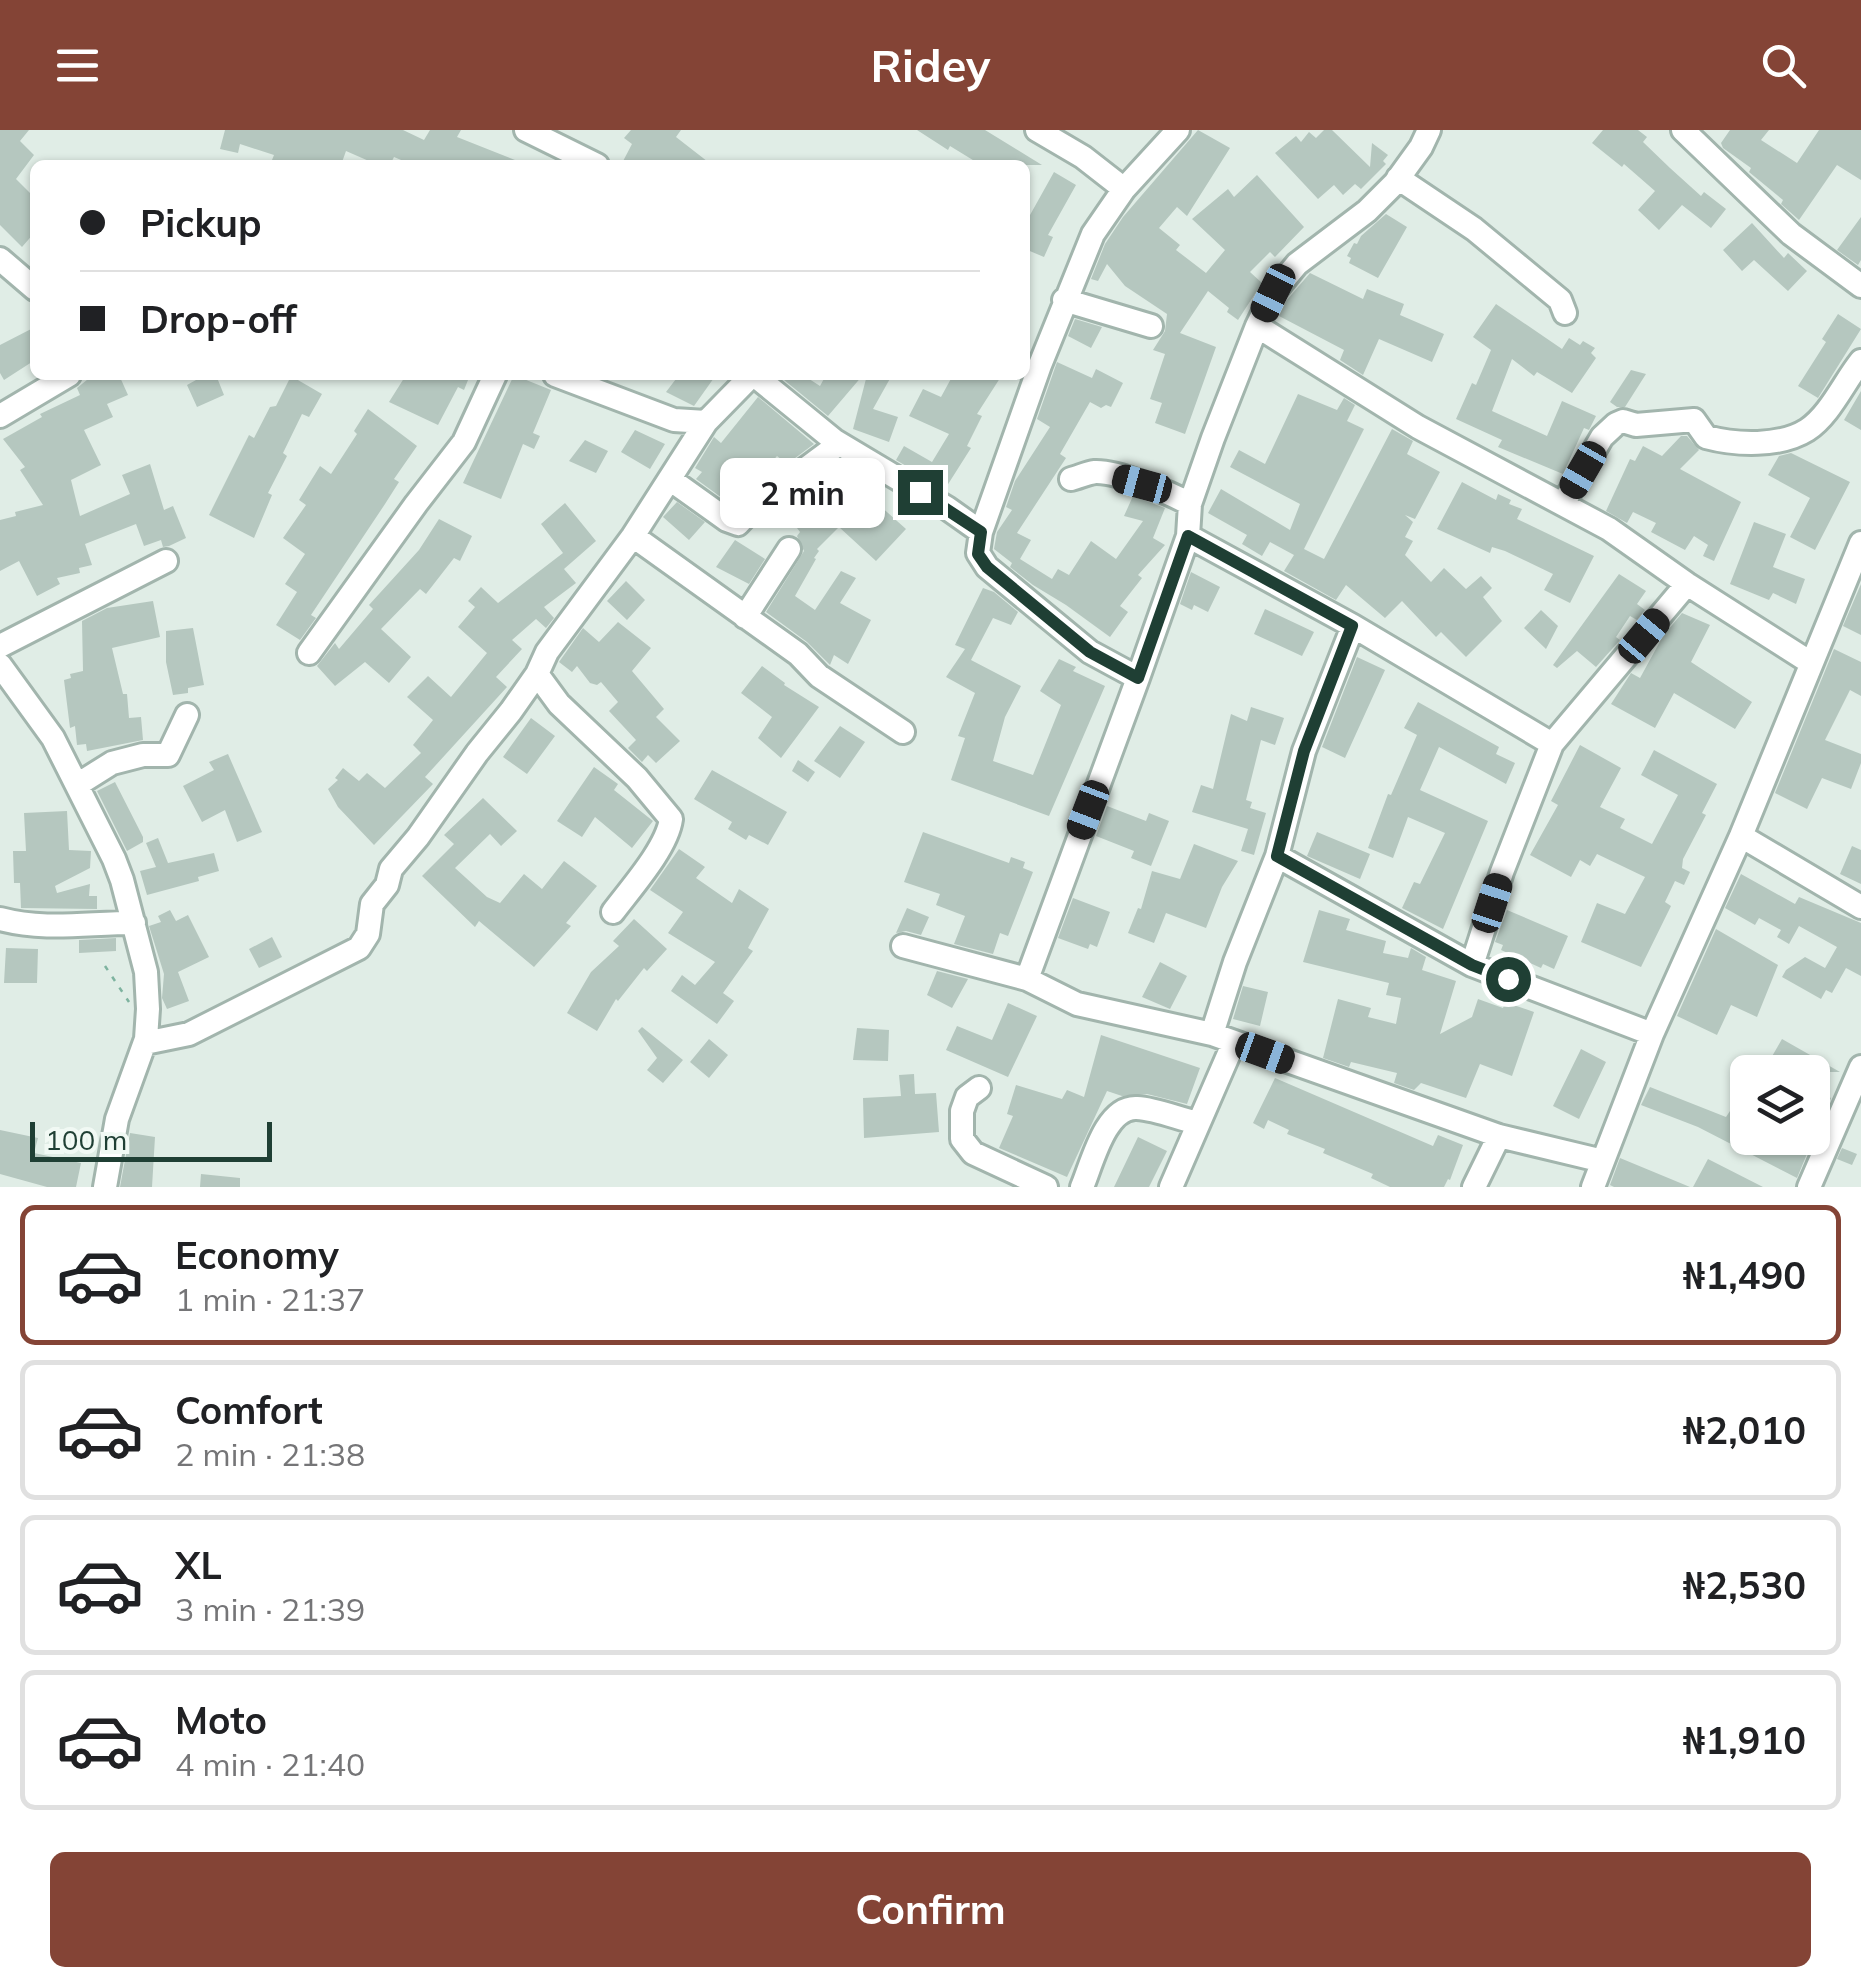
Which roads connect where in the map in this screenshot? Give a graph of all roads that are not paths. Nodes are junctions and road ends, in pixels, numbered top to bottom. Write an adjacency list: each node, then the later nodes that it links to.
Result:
1 (526, 130): 6 (street)
2 (1036, 130): 8 (street)
3 (1178, 130): 8 (street)
4 (1429, 130): 7 (street)
5 (1683, 130): 11 (street)
6 (586, 160)
7 (1398, 178): 13 (street); 15 (street)
8 (1124, 189): 12 (street)
9 (0, 259): 10 (street)
10 (30, 285)
11 (1861, 286)
12 (1064, 300): 14 (street); 29 (street)
13 (1565, 313)
14 (1151, 326)
15 (1257, 326): 27 (street); 28 (street)
16 (1861, 361): 28 (street)
17 (61, 380): 22 (street)
18 (493, 380): 39 (street)
19 (574, 380): 23 (street)
20 (748, 380): 23 (street)
21 (759, 380): 24 (street)
22 (0, 416)
23 (706, 422): 26 (street)
24 (839, 444): 26 (street); 29 (street)
25 (1071, 479): 27 (street)
26 (672, 480): 30 (street)
27 (1190, 504): 31 (street)
28 (1563, 504): 35 (street)
29 (981, 532): 43 (street)
30 (633, 536): 36 (street); 42 (street)
31 (1188, 536): 37 (street); 43 (street)
32 (1861, 544): 40 (street)
33 (788, 549): 36 (street)
34 (166, 560): 38 (street)
35 (1687, 584): 40 (street); 46 (street)
36 (745, 618): 45 (street)
37 (1352, 626): 46 (street); 49 (street)
38 (0, 646)
39 (308, 653)
40 (1811, 663): 48 (street)
41 (0, 666): 47 (street)
42 (537, 674): 51 (street); 59 (street)
43 (1138, 678): 56 (street)
44 (187, 714): 47 (street)
45 (902, 732)
46 (1552, 744): 55 (street)
47 (76, 786): 53 (street)
48 (1741, 836): 50 (street); 57 (street)
49 (1277, 856): 55 (street); 58 (street)
50 (1861, 907)
51 (613, 912)
52 (0, 919): 53 (street)
53 (134, 923): 59 (street)
54 (903, 946): 56 (street)
55 (1472, 965): 57 (street)
56 (1028, 979): 58 (street)
57 (1652, 1034): 64 (street)
58 (1223, 1038): 62 (street); 63 (street)
59 (144, 1043): 65 (street)
60 (1861, 1067): 71 (street)
61 (979, 1088): 66 (street)
62 (1198, 1123): 67 (street); 68 (street)
63 (1499, 1136): 64 (street); 69 (street)
64 (1603, 1161): 70 (street)
65 (105, 1187)
66 (1046, 1187)
67 (1082, 1187)
68 (1171, 1187)
69 (1474, 1187)
70 (1593, 1187)
71 (1809, 1187)

